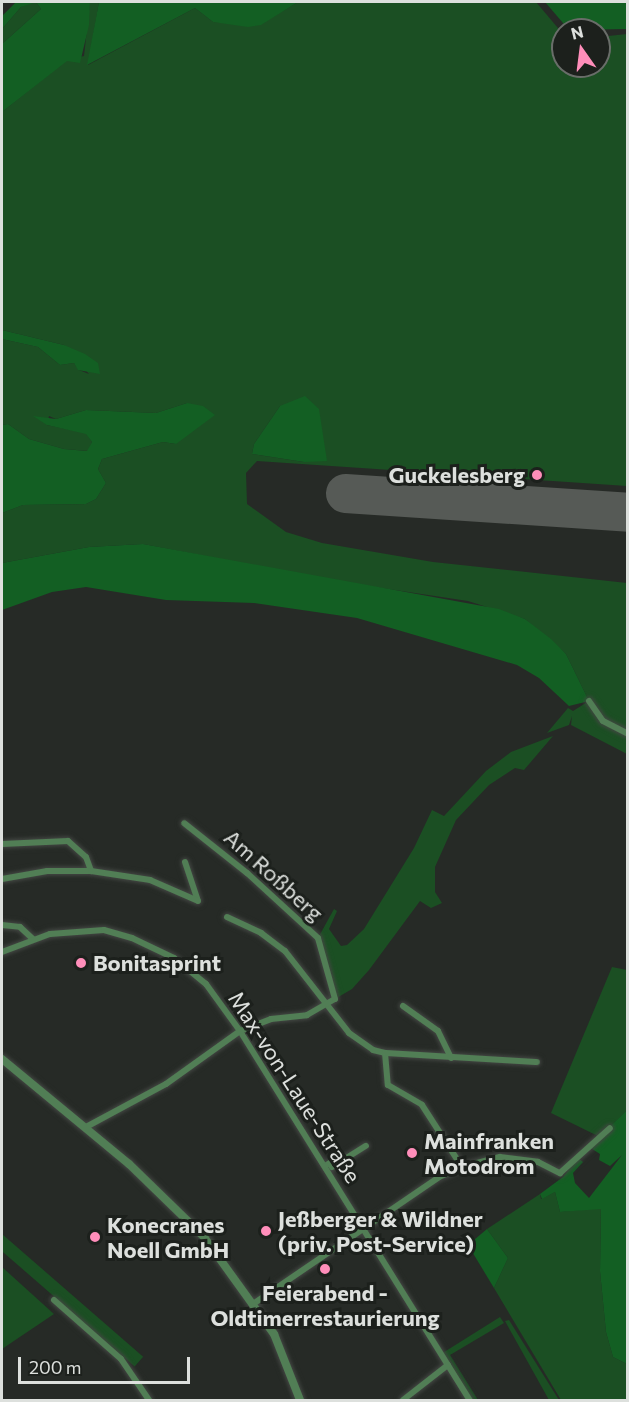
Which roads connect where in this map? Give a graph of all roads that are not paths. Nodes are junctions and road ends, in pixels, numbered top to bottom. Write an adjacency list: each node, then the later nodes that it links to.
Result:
1 (589, 701): 2 (street)
2 (627, 734)
3 (184, 823): 12 (street, Am Roßberg)
4 (2, 844): 6 (street)
5 (184, 862): 6 (street)
6 (90, 871): 7 (street)
7 (2, 879)
8 (227, 917): 12 (street)
9 (2, 926): 10 (street)
10 (33, 939): 11 (street, Max-von-Laue-Straße); 14 (street, Max-von-Laue-Straße)
11 (2, 952)
12 (327, 1006): 14 (street); 15 (street)
13 (403, 1006): 16 (street)
14 (240, 1031): 19 (street); 22 (street, Max-von-Laue-Straße)
15 (385, 1053): 16 (street); 23 (street)
16 (451, 1058): 18 (street)
17 (2, 1059): 19 (street)
18 (537, 1062)
19 (86, 1127): 26 (street)
20 (610, 1128): 23 (street)
21 (366, 1146): 22 (street)
22 (325, 1166): 24 (street, Max-von-Laue-Straße)
23 (462, 1167): 24 (street)
24 (362, 1227): 26 (street); 27 (street, Max-von-Laue-Straße)
25 (54, 1300): 28 (street)
26 (253, 1304): 29 (street)
27 (448, 1365): 30 (street); 31 (street, Max-von-Laue-Straße)
28 (149, 1401)
29 (300, 1401)
30 (403, 1401)
31 (470, 1401)

